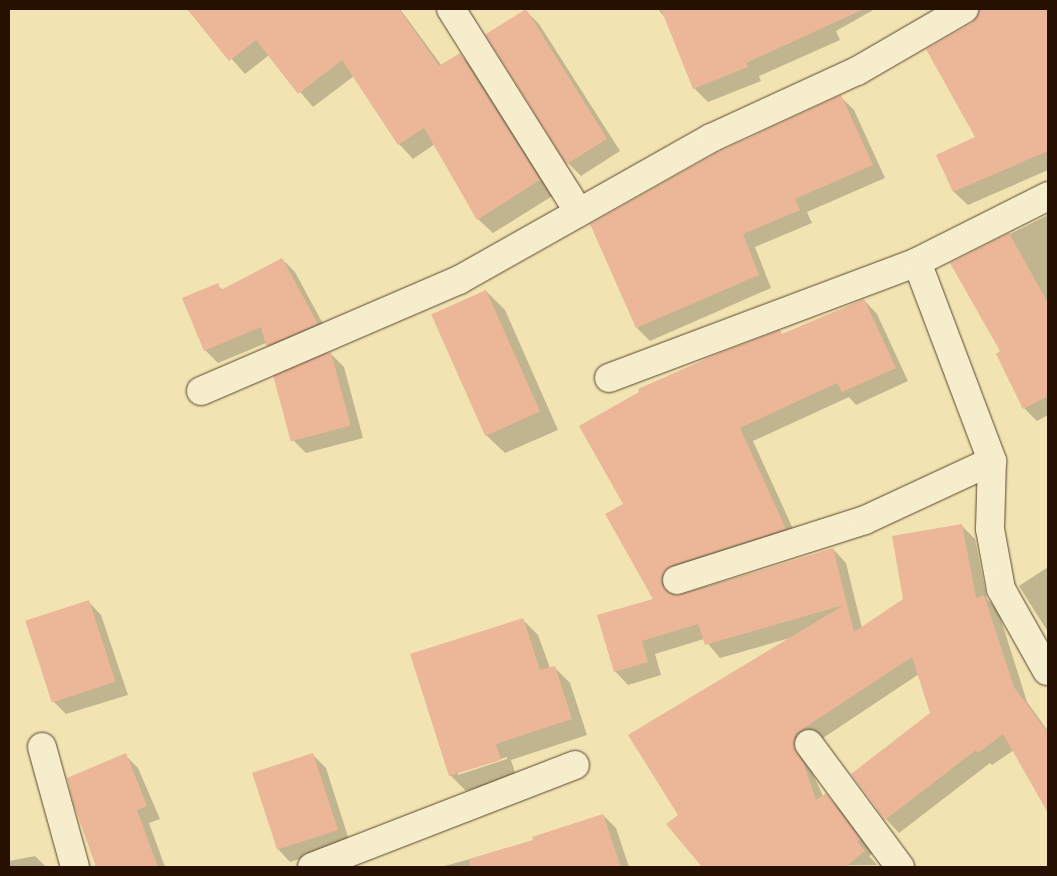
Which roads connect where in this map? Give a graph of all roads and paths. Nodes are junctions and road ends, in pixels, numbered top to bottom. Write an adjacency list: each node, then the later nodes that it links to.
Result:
1 (964, 9): 4 (street)
2 (458, 11): 4 (street)
3 (1048, 196): 5 (street)
4 (579, 212): 7 (street)
5 (917, 262): 6 (street); 8 (street)
6 (609, 378)
7 (201, 391)
8 (992, 462): 9 (street); 10 (street)
9 (677, 580)
10 (1048, 672)
11 (809, 744): 16 (street)
12 (42, 747): 14 (street)
13 (575, 764): 15 (street)
14 (75, 867)
15 (312, 867)
16 (900, 867)

